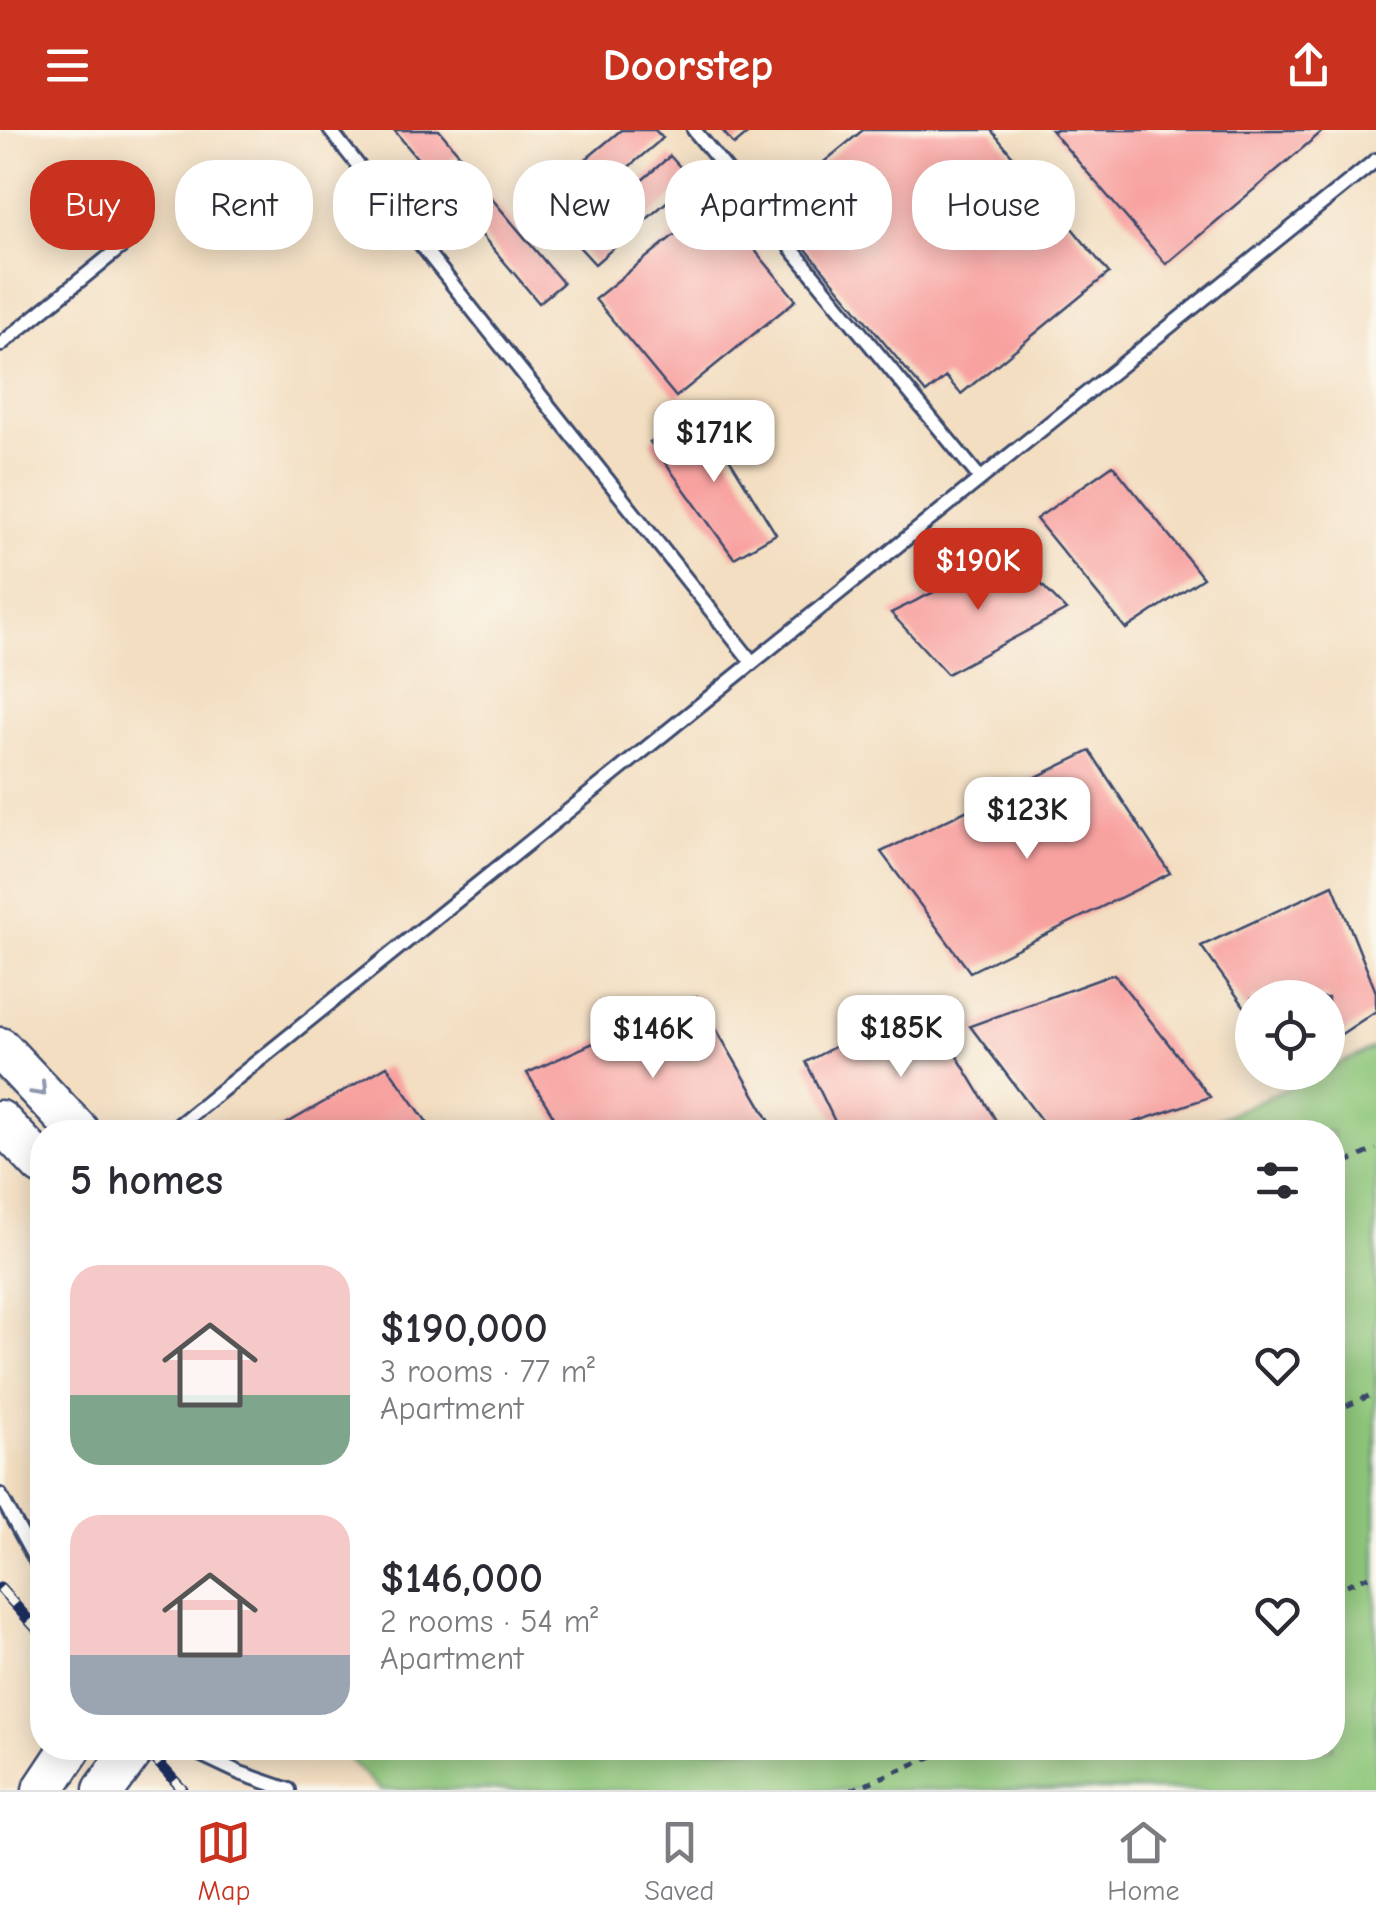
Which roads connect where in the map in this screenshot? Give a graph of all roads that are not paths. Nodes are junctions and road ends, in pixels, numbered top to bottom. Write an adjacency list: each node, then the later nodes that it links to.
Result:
1 (330, 130): 7 (lane)
2 (694, 130): 6 (lane)
3 (1376, 160): 6 (lane)
4 (117, 250): 5 (lane)
5 (0, 345)
6 (980, 478): 7 (lane)
7 (752, 662): 10 (lane)
8 (0, 1048): 9 (main road, one-way to 9)
9 (68, 1120)
10 (185, 1120)
11 (0, 1121): 12 (main road)
12 (30, 1153)
13 (0, 1495): 14 (lane)
14 (30, 1550)
15 (63, 1760): 18 (main road)
16 (126, 1760): 19 (main road)
17 (212, 1760): 20 (lane)
18 (42, 1790)
19 (104, 1790)
20 (290, 1790)

